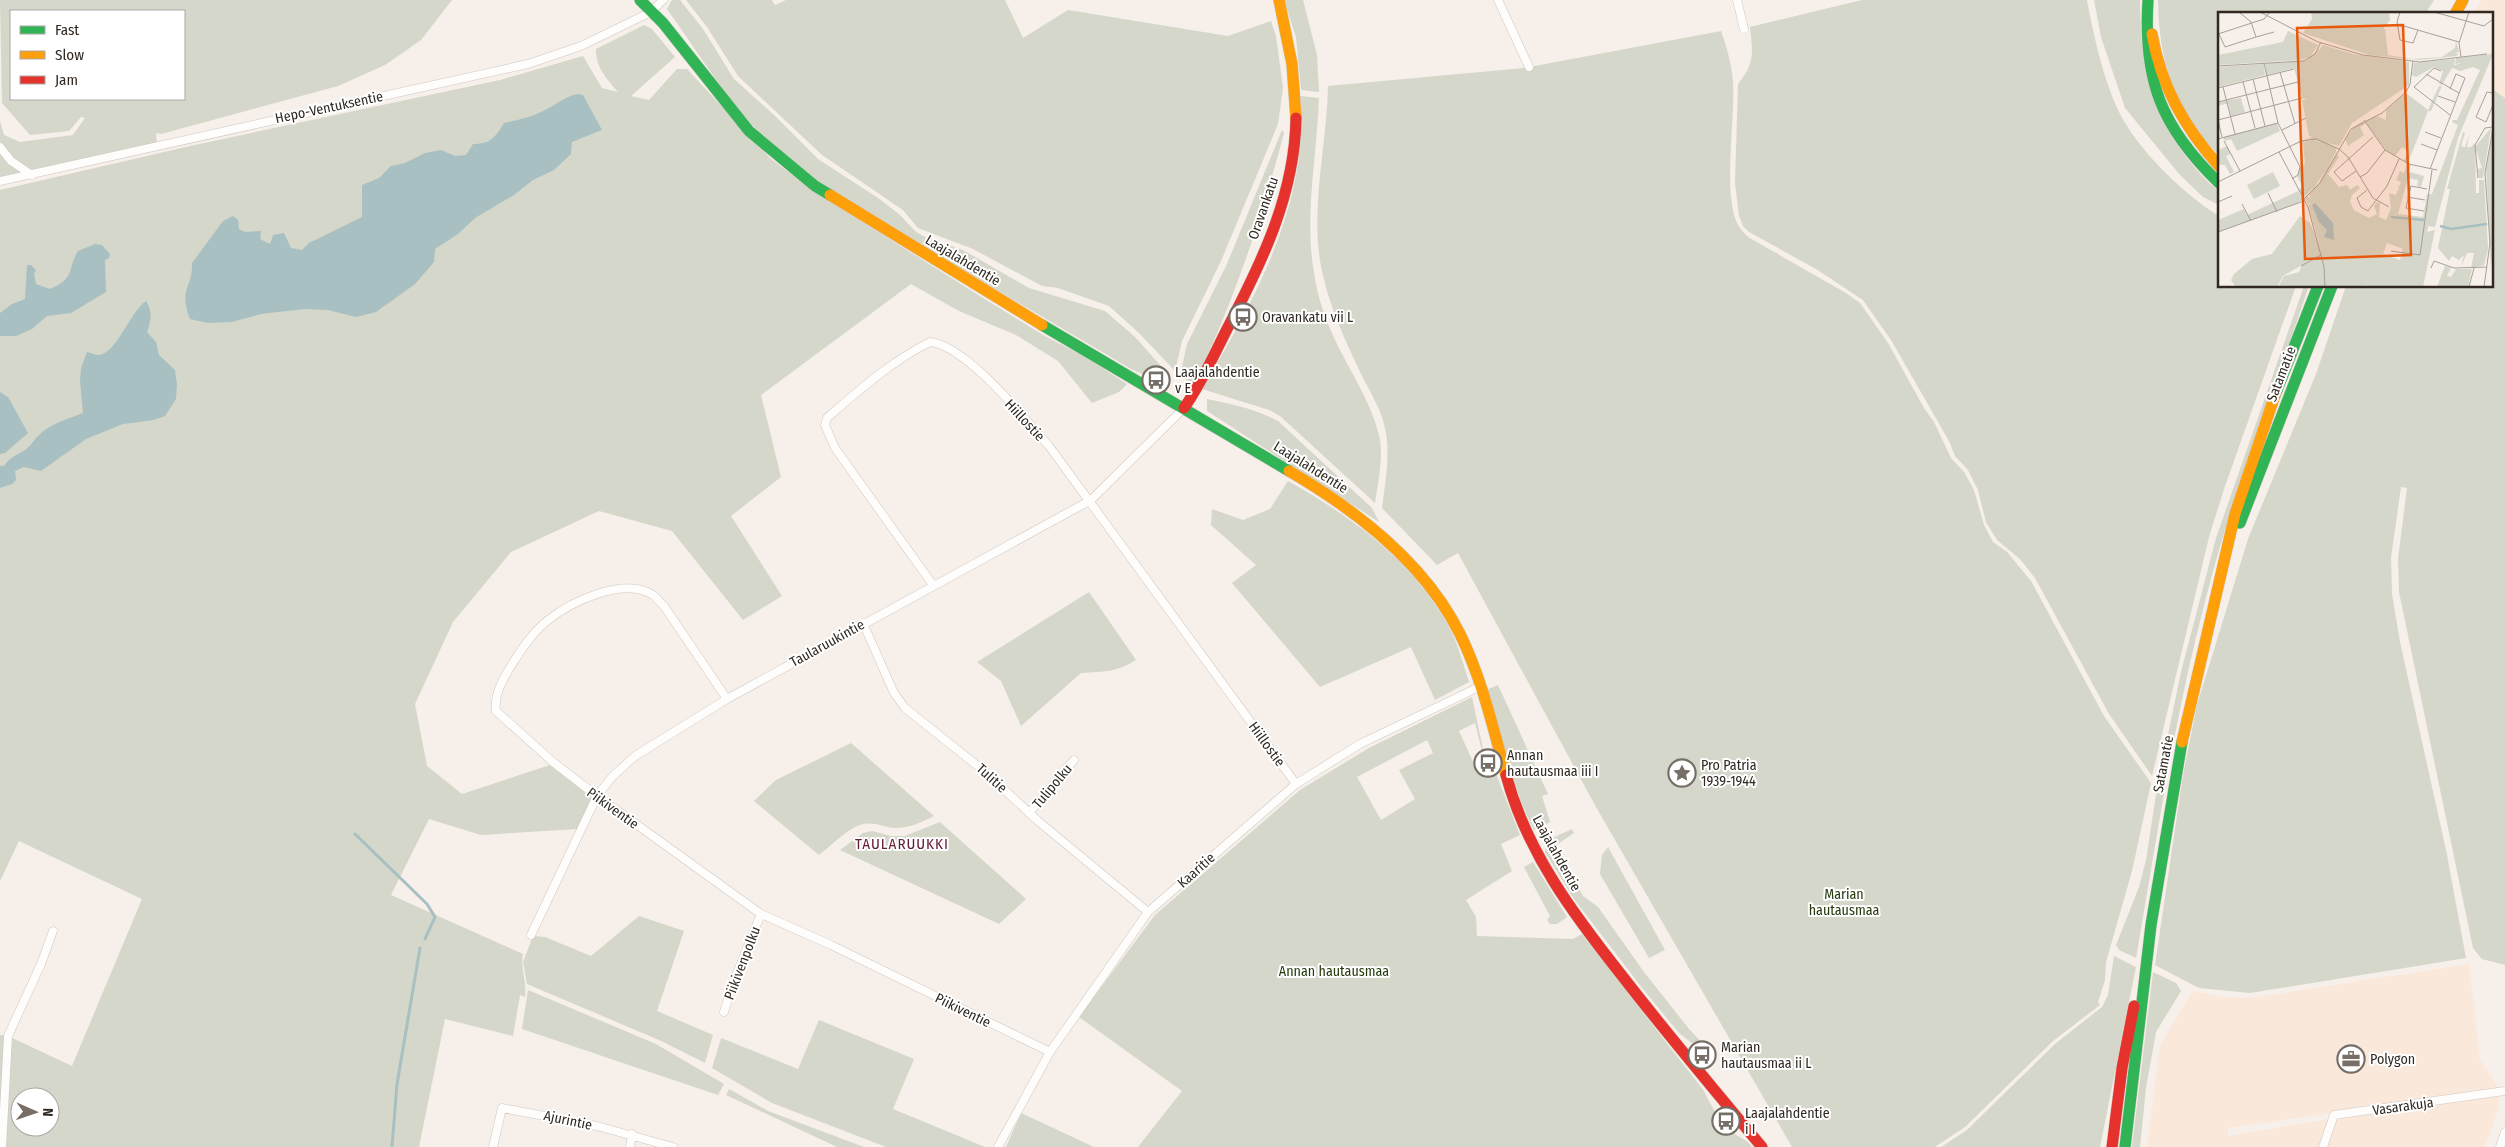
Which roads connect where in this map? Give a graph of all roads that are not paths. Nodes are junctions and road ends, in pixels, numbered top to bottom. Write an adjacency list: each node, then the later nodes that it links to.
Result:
1 (640, 0): 8 (street, Laajalahdentie)
2 (664, 0): 8 (street, Hepo-Ventuksentie)
3 (1279, 0): 19 (street, Oravankatu)
4 (1498, 0): 11 (street)
5 (1737, 0): 10 (street)
6 (2148, 0): 13 (street); 16 (street)
7 (2463, 0): 9 (street)
8 (650, 12): 14 (street, Hepo-Ventuksentie); 19 (street, Laajalahdentie)
9 (2456, 12)
10 (1744, 29)
11 (1529, 67)
12 (0, 147): 14 (street)
13 (2218, 165)
14 (32, 175): 15 (street, Hepo-Ventuksentie)
15 (0, 181)
16 (2218, 182)
17 (2317, 288): 21 (street, Satamatie)
18 (2331, 288): 21 (street, Satamatie)
19 (1184, 408): 20 (street, Taularuukintie); 24 (street, Laajalahdentie)
20 (1090, 500): 22 (street, Taularuukintie); 22 (street, Hiillostie); 27 (street, Hiillostie)
21 (2226, 557): 34 (street, Satamatie)
22 (934, 585): 23 (street, Taularuukintie)
23 (863, 623): 25 (street, Taularuukintie); 29 (street, Tulitie)
24 (1481, 686): 27 (street, Kaaritie); 45 (street, Laajalahdentie)
25 (727, 699): 28 (street, Taularuukintie); 28 (street, Piikiventie)
26 (1074, 760): 29 (street, Tulipolku)
27 (1296, 784): 30 (street, Kaaritie)
28 (597, 796): 31 (street, Piikiventie); 33 (street, Taularuukintie)
29 (1030, 812): 30 (street, Tulitie)
30 (1148, 912): 36 (street, Kaaritie)
31 (761, 914): 35 (street, Piikivenpolku); 36 (street, Piikiventie)
32 (53, 931): 40 (street)
33 (531, 934)
34 (2142, 978): 46 (street, Satamatie); 47 (street, Satamatie)
35 (724, 1012)
36 (1050, 1052): 44 (street, Kaaritie)
37 (2505, 1092): 48 (street, Vasarakuja)
38 (2505, 1132): 49 (street)
39 (632, 1134): 41 (street, Ajurintie); 42 (street); 43 (street, Ajurintie)
40 (2, 1147)
41 (493, 1147)
42 (630, 1147)
43 (672, 1147)
44 (998, 1147)
45 (1762, 1147)
46 (2112, 1147)
47 (2125, 1147)
48 (2323, 1147)
49 (2500, 1147)

